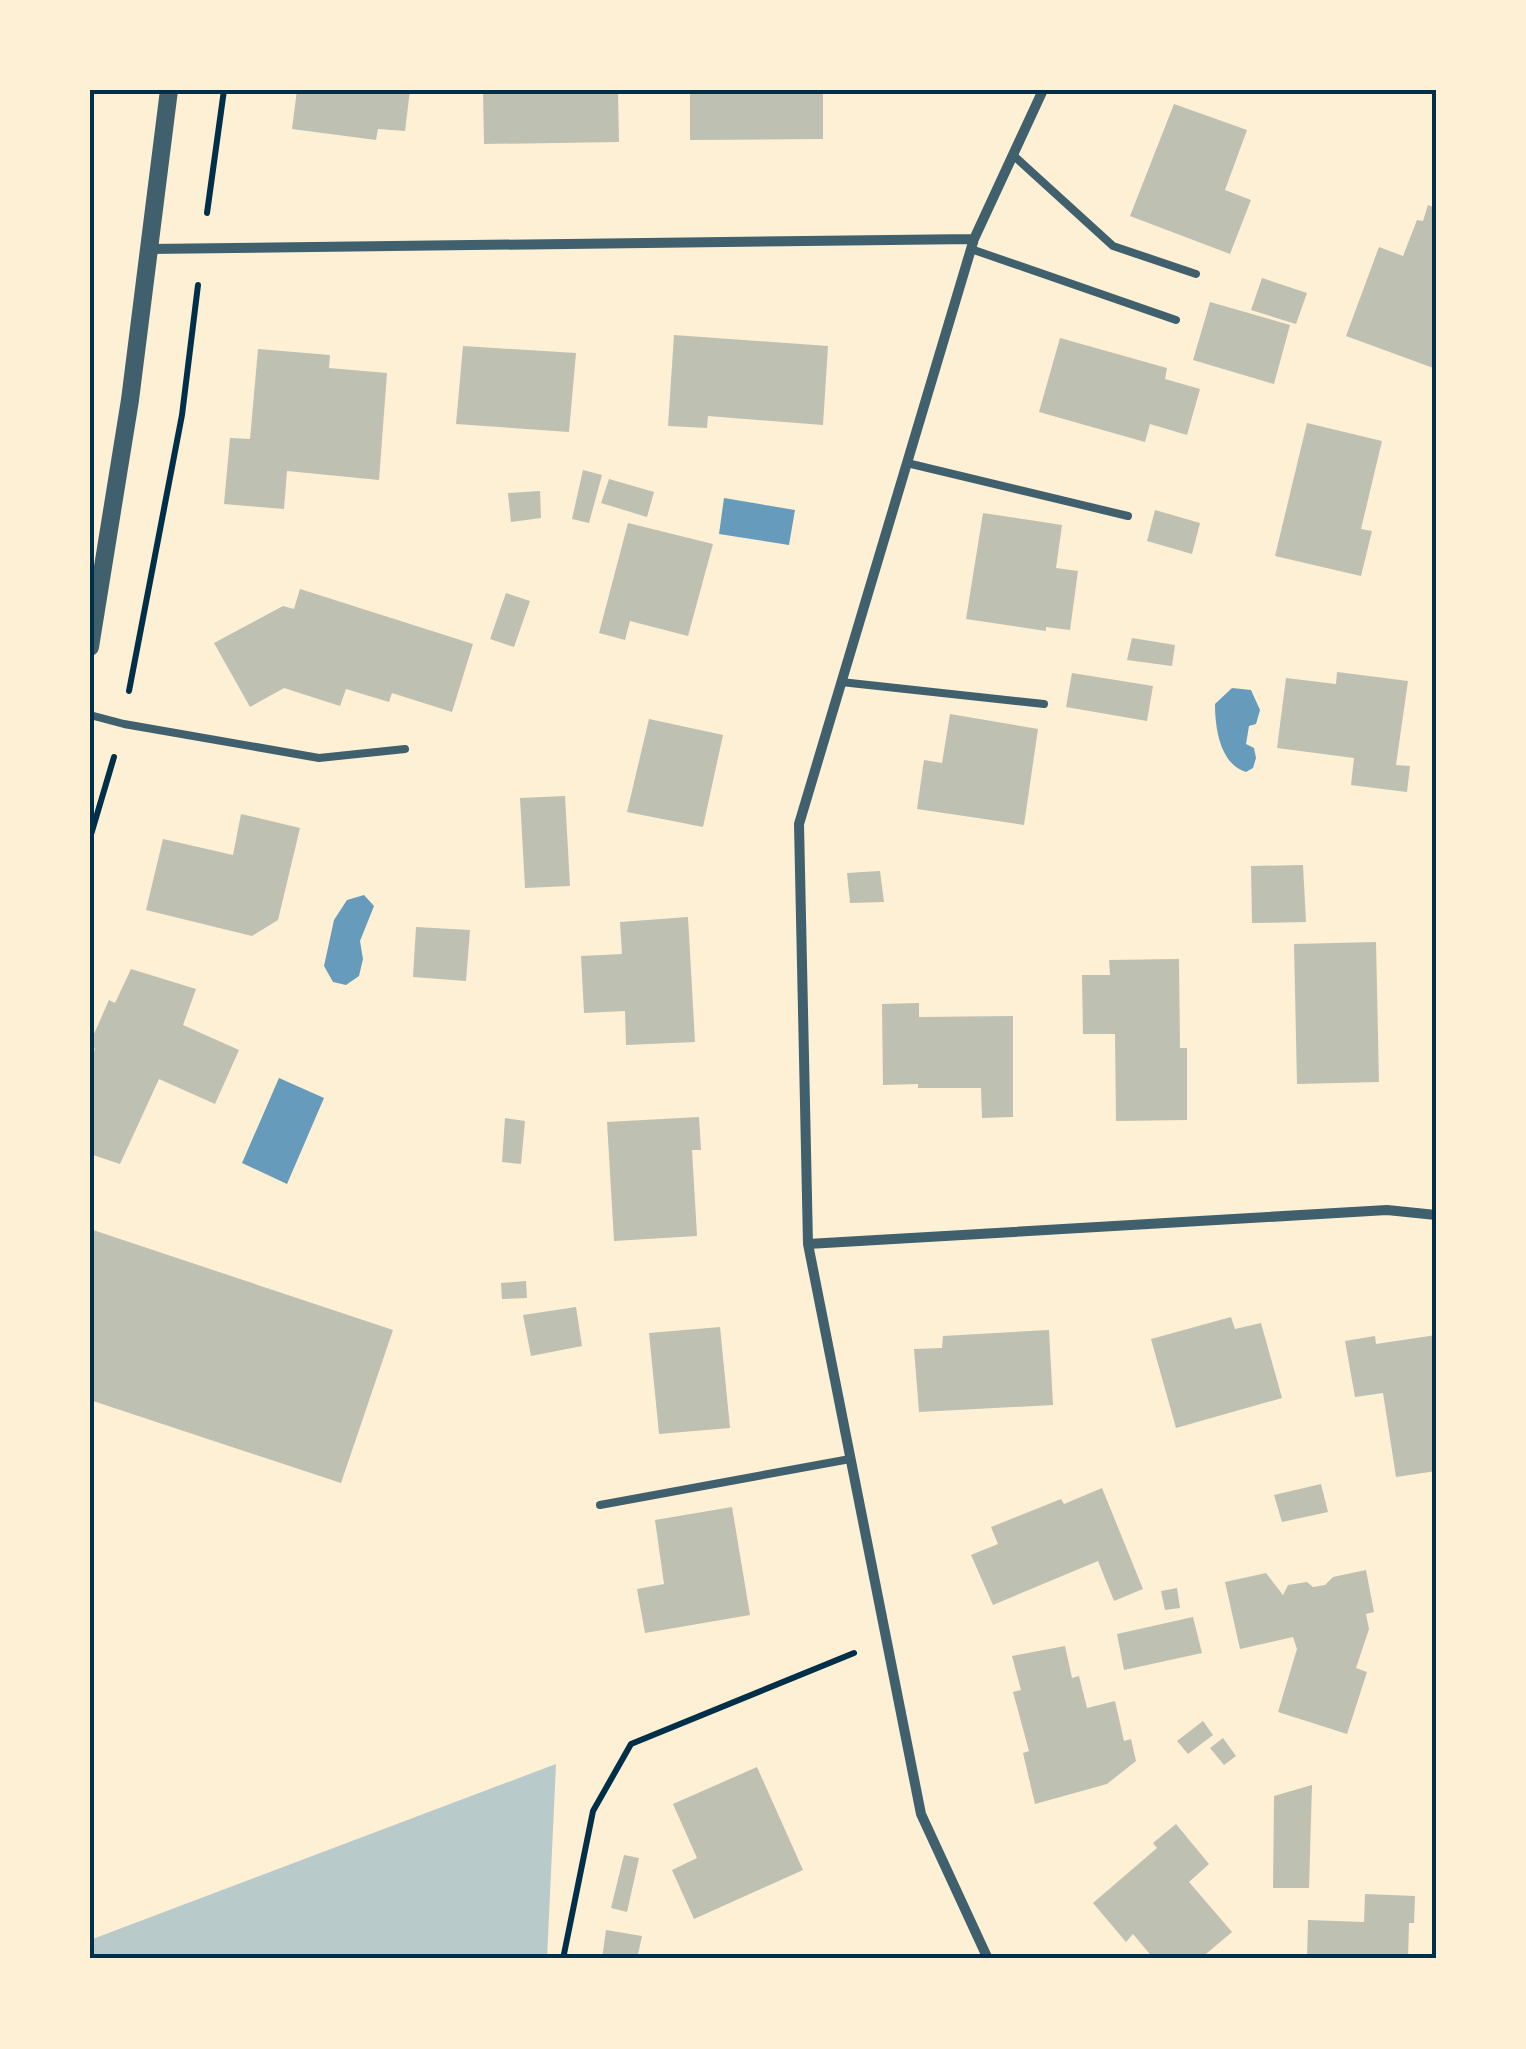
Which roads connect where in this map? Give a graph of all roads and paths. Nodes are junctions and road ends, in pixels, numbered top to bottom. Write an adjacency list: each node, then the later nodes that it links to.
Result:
1 (169, 90): 6 (street)
2 (224, 90): 7 (path)
3 (1043, 90): 4 (street)
4 (1013, 155): 5 (street); 8 (lane)
5 (973, 244): 7 (street); 9 (lane); 10 (street)
6 (148, 249): 7 (street); 12 (street)
7 (202, 250): 16 (path)
8 (1196, 274)
9 (1176, 320)
10 (907, 463): 11 (lane); 13 (street)
11 (1128, 516)
12 (90, 647)
13 (842, 682): 14 (lane); 20 (street)
14 (1044, 704)
15 (90, 715): 16 (lane)
16 (124, 724): 17 (lane); 18 (path)
17 (406, 749)
18 (90, 838)
19 (1436, 1216): 20 (street)
20 (808, 1244): 21 (street)
21 (850, 1459): 22 (lane); 23 (street)
22 (600, 1506)
23 (886, 1640): 24 (path); 25 (street)
24 (563, 1959)
25 (988, 1959)

